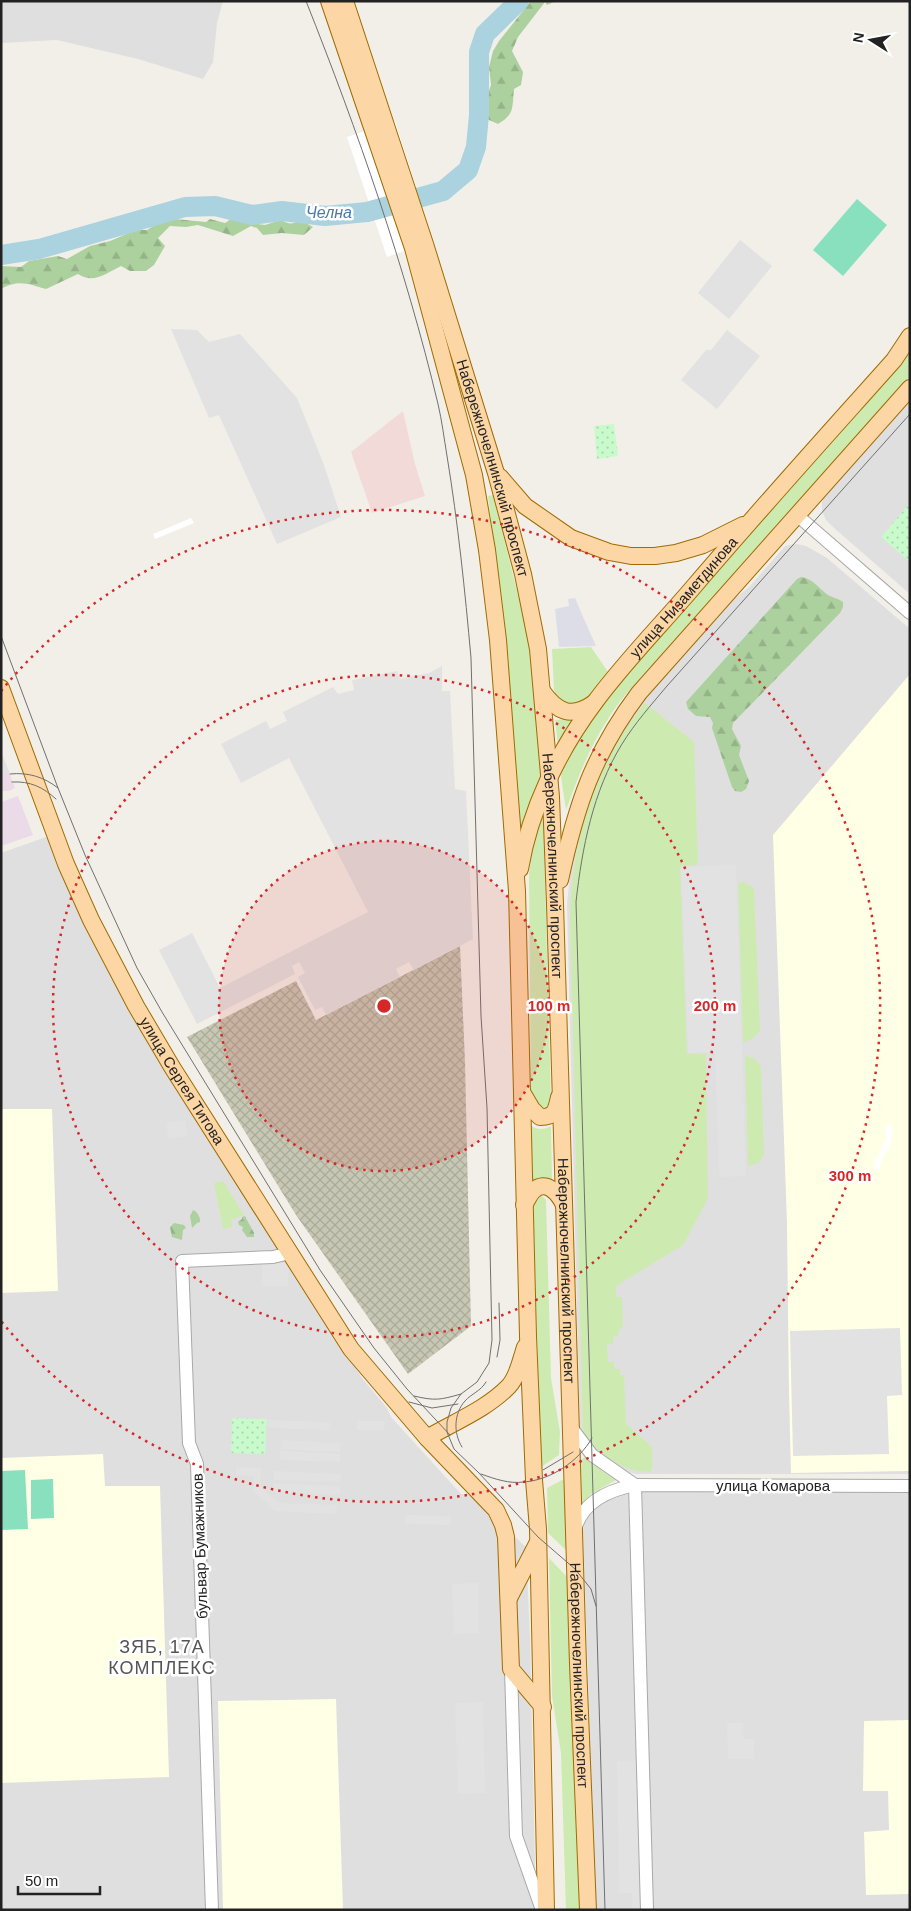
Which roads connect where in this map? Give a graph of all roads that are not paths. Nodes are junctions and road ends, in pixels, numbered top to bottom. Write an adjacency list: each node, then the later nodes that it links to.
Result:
1 (329, 1): 3 (main road, Набережночелнинский проспект)
2 (345, 1): 3 (main road, Набережночелнинский проспект)
3 (378, 127): 4 (main road, Набережночелнинский проспект)
4 (419, 246): 7 (main road, Набережночелнинский проспект); 15 (main road, Набережночелнинский проспект)
5 (910, 336): 9 (main road, улица Низаметдинова)
6 (910, 388): 8 (main road, улица Низаметдинова)
7 (496, 473): 9 (main road); 12 (main road, Набережночелнинский проспект)
8 (798, 516): 10 (street); 16 (main road, улица Низаметдинова)
9 (749, 522): 13 (main road, улица Низаметдинова)
10 (910, 613)
11 (1, 688): 21 (main road, улица Сергея Титова)
12 (542, 691): 13 (main road); 14 (main road, Набережночелнинский проспект)
13 (595, 701): 14 (main road, улица Низаметдинова)
14 (549, 780): 15 (main road, улица Низаметдинова); 16 (main road, Набережночелнинский проспект)
15 (516, 891): 17 (main road, Набережночелнинский проспект)
16 (555, 904): 18 (main road, Набережночелнинский проспект)
17 (521, 1090): 18 (main road); 19 (main road, Набережночелнинский проспект)
18 (561, 1092): 20 (main road, Набережночелнинский проспект)
19 (524, 1205): 20 (main road); 22 (main road, Набережночелнинский проспект)
20 (564, 1205): 23 (main road, Набережночелнинский проспект)
21 (290, 1253): 24 (main road, улица Сергея Титова); 33 (street, бульвар Бумажников)
22 (528, 1336): 24 (main road); 28 (main road, Набережночелнинский проспект)
23 (571, 1427): 25 (street); 27 (main road, Набережночелнинский проспект)
24 (427, 1438): 29 (main road, улица Сергея Титова)
25 (635, 1485): 26 (street, улица Комарова); 27 (street, улица Комарова); 38 (street)
26 (910, 1486)
27 (574, 1532): 37 (main road, Набережночелнинский проспект)
28 (538, 1542): 29 (main road); 31 (main road, Набережночелнинский проспект)
29 (508, 1599): 30 (main road, улица Сергея Титова)
30 (511, 1669): 31 (main road); 34 (street)
31 (543, 1707): 32 (main road, Набережночелнинский проспект)
32 (546, 1890): 35 (main road, Набережночелнинский проспект); 36 (main road)
33 (212, 1910)
34 (542, 1910)
35 (546, 1910)
36 (557, 1910)
37 (588, 1910)
38 (647, 1910)

